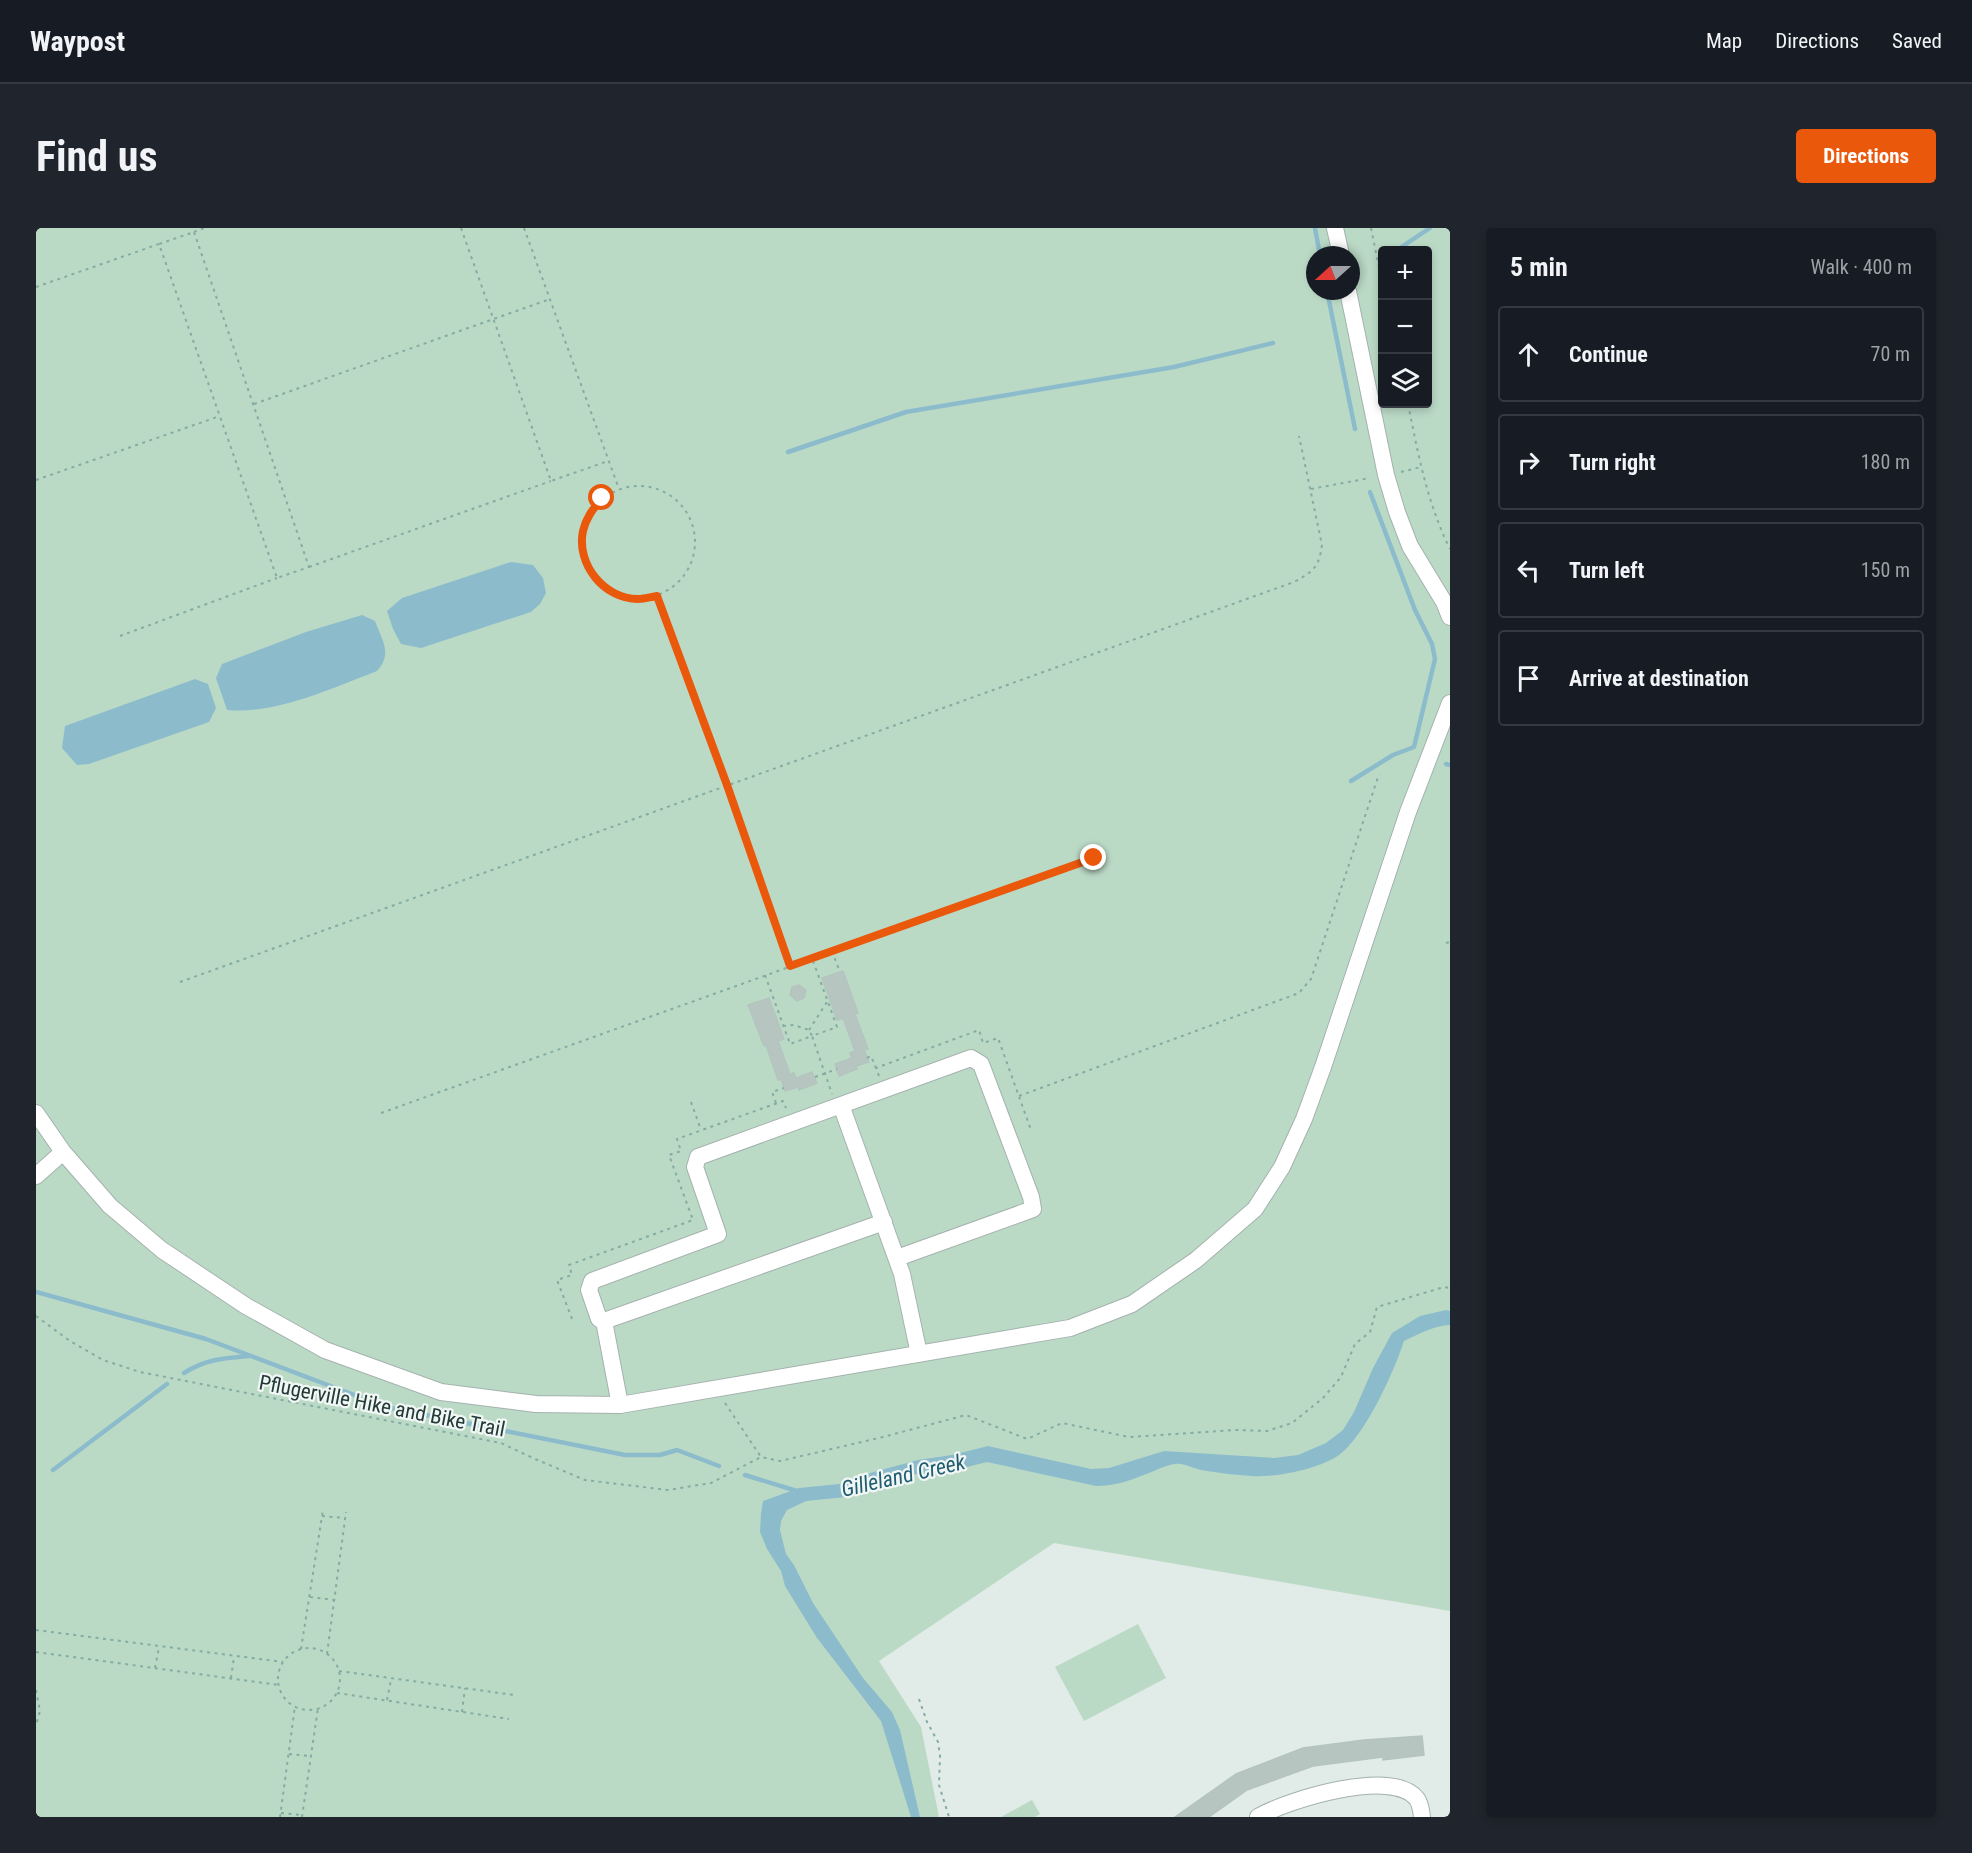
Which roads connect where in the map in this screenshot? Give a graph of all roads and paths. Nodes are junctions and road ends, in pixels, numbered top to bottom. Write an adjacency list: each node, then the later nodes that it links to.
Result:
1 (204, 228): 6 (path)
2 (461, 228): 13 (path)
3 (524, 228): 11 (path)
4 (1335, 228): 8 (street)
5 (1371, 228): 9 (path)
6 (194, 231): 7 (path); 14 (path)
7 (159, 244): 10 (path); 16 (path)
8 (1339, 246)
9 (1378, 260)
10 (36, 287)
11 (550, 299): 13 (path); 18 (path)
12 (1350, 300): 30 (street)
13 (494, 319): 14 (path); 23 (path)
14 (254, 404): 27 (path)
15 (1409, 408): 19 (path)
16 (220, 416): 22 (path); 28 (path)
17 (1299, 436): 25 (path)
18 (608, 460): 23 (path); 24 (path)
19 (1422, 467): 20 (path); 26 (path)
20 (1395, 473)
21 (1376, 477): 25 (path)
22 (36, 480)
23 (551, 481): 27 (path)
24 (619, 489): 29 (path); 29 (path)
25 (1311, 489): 34 (path)
26 (1450, 549)
27 (309, 567): 28 (path)
28 (277, 578): 31 (path)
29 (657, 596): 34 (path)
30 (1448, 608)
31 (120, 636)
32 (1449, 709): 68 (street)
33 (1379, 774): 52 (path)
34 (727, 785): 38 (path); 41 (path)
35 (1094, 858): 36 (path)
36 (832, 951): 37 (path); 39 (path)
37 (812, 958): 38 (path); 42 (path)
38 (790, 966): 40 (path)
39 (840, 972)
40 (765, 975): 43 (path); 57 (path)
41 (180, 982)
42 (828, 1001): 44 (path); 45 (path)
43 (783, 1026): 44 (path); 45 (path)
44 (809, 1030): 45 (path)
45 (812, 1036): 49 (path)
46 (867, 1058): 47 (path)
47 (876, 1068)
48 (837, 1069): 49 (path)
49 (825, 1074): 50 (path); 53 (path)
50 (815, 1077)
51 (784, 1088): 55 (path)
52 (1019, 1096)
53 (837, 1101): 62 (street); 63 (street); 67 (street)
54 (691, 1102): 59 (path)
55 (776, 1103): 58 (path); 59 (path)
56 (36, 1113): 60 (street)
57 (381, 1113)
58 (788, 1113)
59 (701, 1130): 66 (path)
60 (63, 1152): 61 (street); 70 (street)
61 (36, 1176)
62 (884, 1222): 63 (street); 67 (street)
63 (897, 1258): 68 (street)
64 (1450, 1288): 71 (path)
65 (36, 1316): 71 (path, Pflugerville Hike and Bike Trail)
66 (572, 1319)
67 (604, 1321): 70 (street)
68 (919, 1354): 69 (street)
69 (718, 1389): 70 (street); 71 (path)
70 (620, 1405)
71 (761, 1457)
72 (323, 1510): 74 (path)
73 (346, 1512): 75 (path)
74 (322, 1516): 75 (path); 76 (path)
75 (345, 1518): 77 (path)
76 (310, 1597): 77 (path); 80 (path)
77 (334, 1600): 82 (path)
78 (36, 1630): 79 (path)
79 (159, 1646): 83 (path); 85 (path)
80 (302, 1649): 82 (path); 84 (path)
81 (36, 1652): 85 (path)
82 (327, 1654): 86 (path)
83 (234, 1656): 84 (path); 87 (path)
84 (283, 1662): 89 (path)
85 (155, 1668): 87 (path)
86 (339, 1671): 88 (path); 92 (path)
87 (231, 1678): 89 (path)
88 (391, 1678): 90 (path); 95 (path)
89 (279, 1685): 96 (path)
90 (465, 1688): 93 (path); 98 (path)
91 (36, 1690): 100 (path)
92 (337, 1693): 95 (path); 97 (path)
93 (514, 1695)
94 (919, 1699): 106 (path)
95 (387, 1701): 98 (path)
96 (295, 1706): 97 (path); 101 (path)
97 (318, 1708): 102 (path)
98 (462, 1712): 99 (path)
99 (509, 1719)
100 (36, 1725)
101 (289, 1754): 102 (path); 103 (path)
102 (311, 1756): 104 (path)
103 (281, 1813): 104 (path); 105 (path)
104 (302, 1816)
105 (280, 1817)
106 (949, 1817)
107 (1258, 1817): 108 (street)
108 (1422, 1817)

